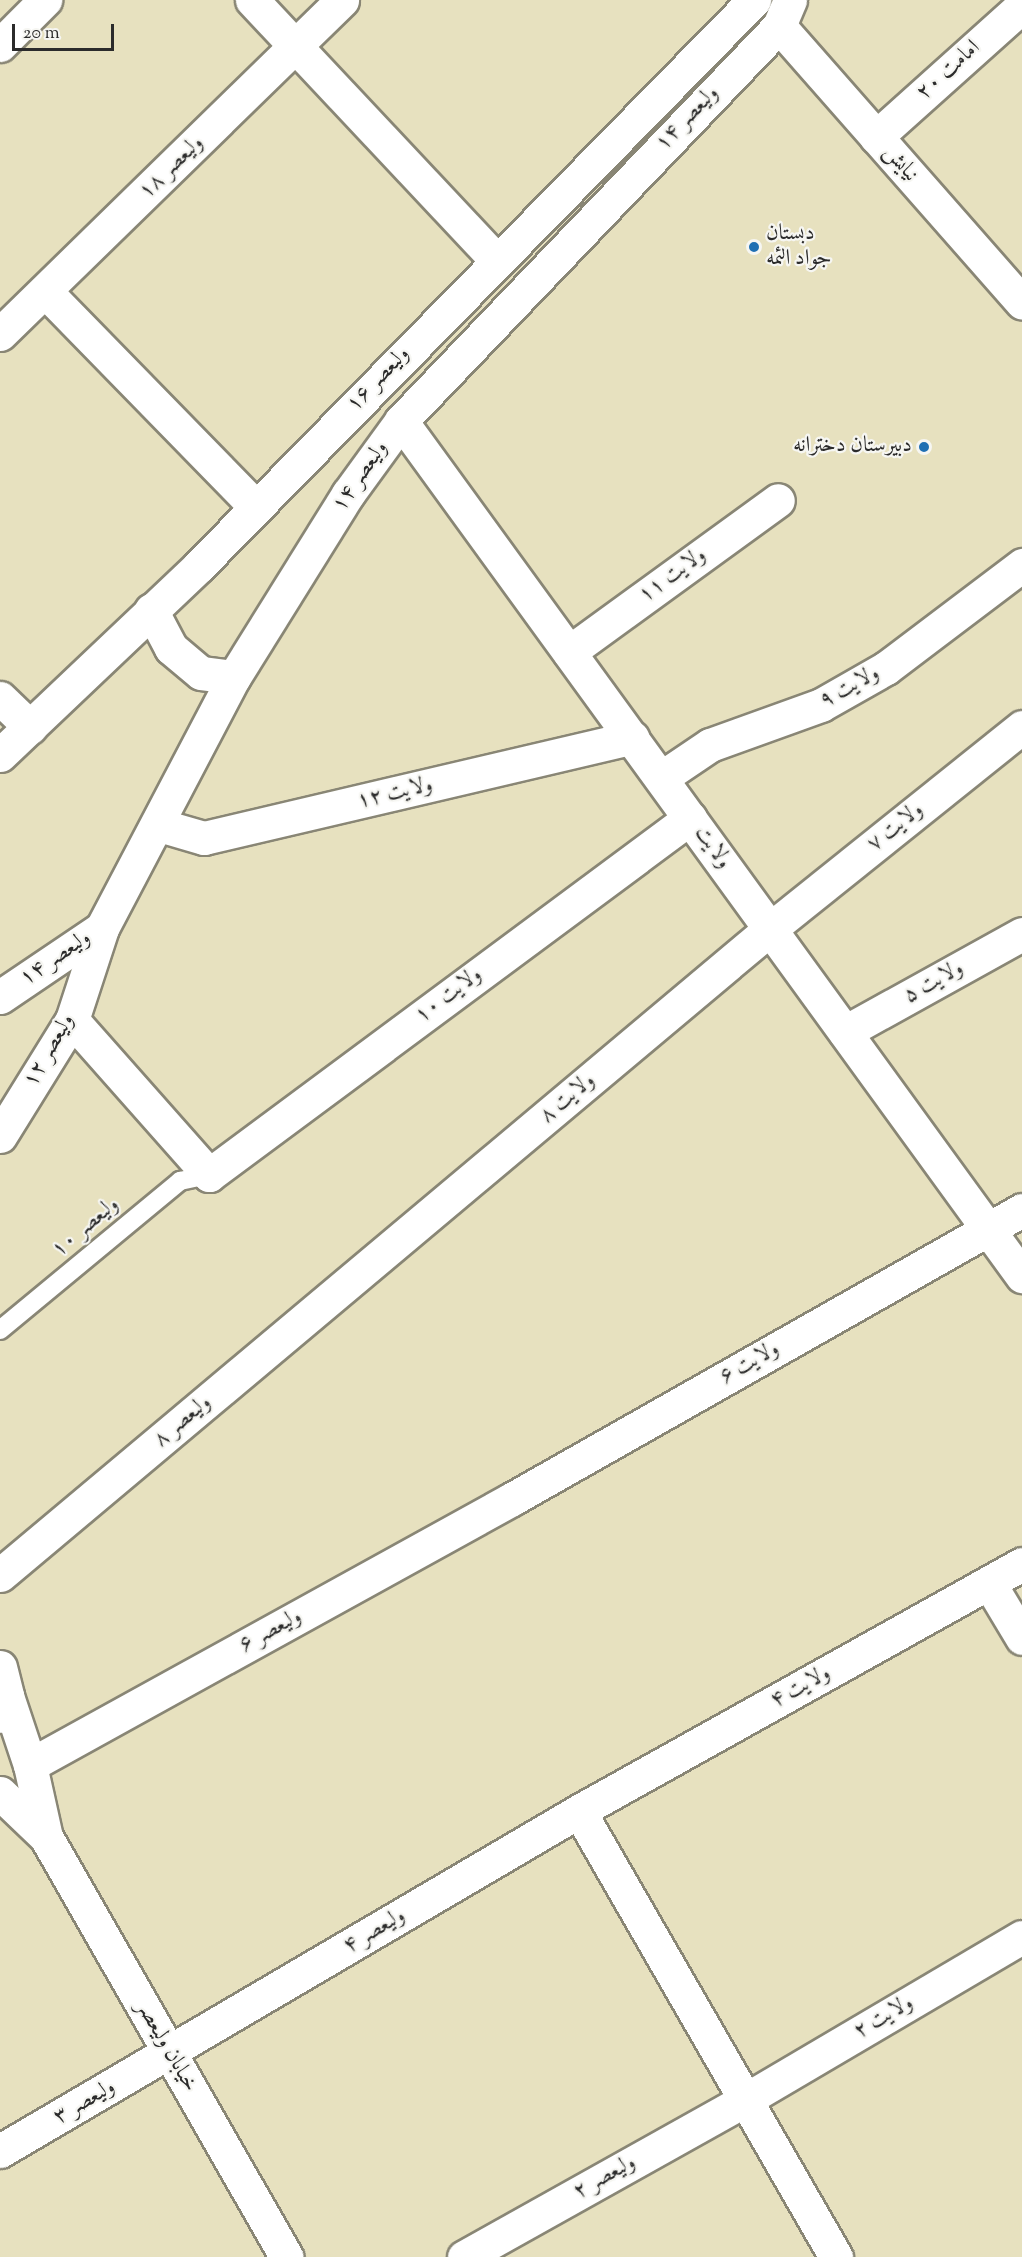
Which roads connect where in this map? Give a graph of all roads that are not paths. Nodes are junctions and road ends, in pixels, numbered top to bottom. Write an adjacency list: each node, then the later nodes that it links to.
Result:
1 (45, 0): 7 (street)
2 (252, 0): 8 (street)
3 (342, 0): 8 (street, ولیعصر ۱۸)
4 (754, 0): 10 (street, ولیعصر ۱۶)
5 (1022, 6): 9 (street, امامت ۲۰)
6 (785, 13): 9 (street, نیایش); 11 (street, ولیعصر ۱۴)
7 (0, 45)
8 (296, 47): 12 (street); 14 (street, ولیعصر ۱۸)
9 (876, 137): 13 (street, نیایش)
10 (572, 182): 11 (street); 12 (street, ولیعصر ۱۶)
11 (600, 210): 16 (street, ولیعصر ۱۴)
12 (496, 260): 18 (street, ولیعصر ۱۶)
13 (1018, 290)
14 (45, 291): 15 (street, ولیعصر ۱۸); 18 (street)
15 (0, 334)
16 (401, 421): 21 (street, ولایت); 22 (street, ولیعصر ۱۴)
17 (778, 500): 21 (street, ولایت ۱۱)
18 (256, 507): 20 (street, ولیعصر ۱۶)
19 (1022, 564): 28 (street, ولایت ۹)
20 (151, 610): 22 (street); 24 (street, ولیعصر ۱۶)
21 (569, 652): 26 (street, ولایت)
22 (234, 677): 30 (street, ولیعصر ۱۴)
23 (0, 698): 24 (street)
24 (30, 727): 27 (street, ولیعصر ۱۶)
25 (1022, 727): 32 (street, ولایت ۷)
26 (632, 738): 28 (street, ولایت); 30 (street, ولایت ۱۲)
27 (0, 755)
28 (661, 778): 29 (street, ولایت)
29 (690, 818): 32 (street, ولایت); 38 (street, ولایت ۱۰)
30 (159, 825): 31 (street, ولیعصر ۱۴)
31 (102, 928): 34 (street, ولیعصر ۱۴); 35 (street, ولیعصر ۱۲)
32 (770, 929): 36 (street, ولایت); 41 (street, ولایت ۸)
33 (1022, 933): 36 (street, ولایت ۵)
34 (0, 997)
35 (72, 1020): 37 (street, ولیعصر ۱۲); 38 (street)
36 (845, 1032): 40 (street, ولایت)
37 (0, 1136)
38 (209, 1175): 43 (lane, ولیعصر ۱۰)
39 (1022, 1209): 40 (street, ولایت ۶)
40 (988, 1229): 42 (street, ولایت); 44 (street, ولایت ۶)
41 (365, 1269): 46 (street, ولیعصر ۸)
42 (1022, 1276)
43 (0, 1330)
44 (512, 1499): 50 (street, ولیعصر ۶)
45 (1022, 1564): 47 (street, ولایت ۴)
46 (0, 1575)
47 (989, 1583): 48 (street); 52 (street, ولایت ۴)
48 (1022, 1638)
49 (2, 1693): 50 (street)
50 (30, 1766): 53 (street)
51 (0, 1792): 53 (street)
52 (579, 1811): 55 (street, ولیعصر ۴); 56 (street)
53 (46, 1837): 55 (street, خیابان ولیعصر)
54 (1022, 1937): 56 (street, ولایت ۲)
55 (170, 2054): 57 (street, ولیعصر ۳); 58 (street, خیابان ولیعصر)
56 (745, 2100): 59 (street, ولیعصر ۲); 60 (street)
57 (0, 2151)
58 (287, 2257)
59 (464, 2257)
60 (836, 2257)

